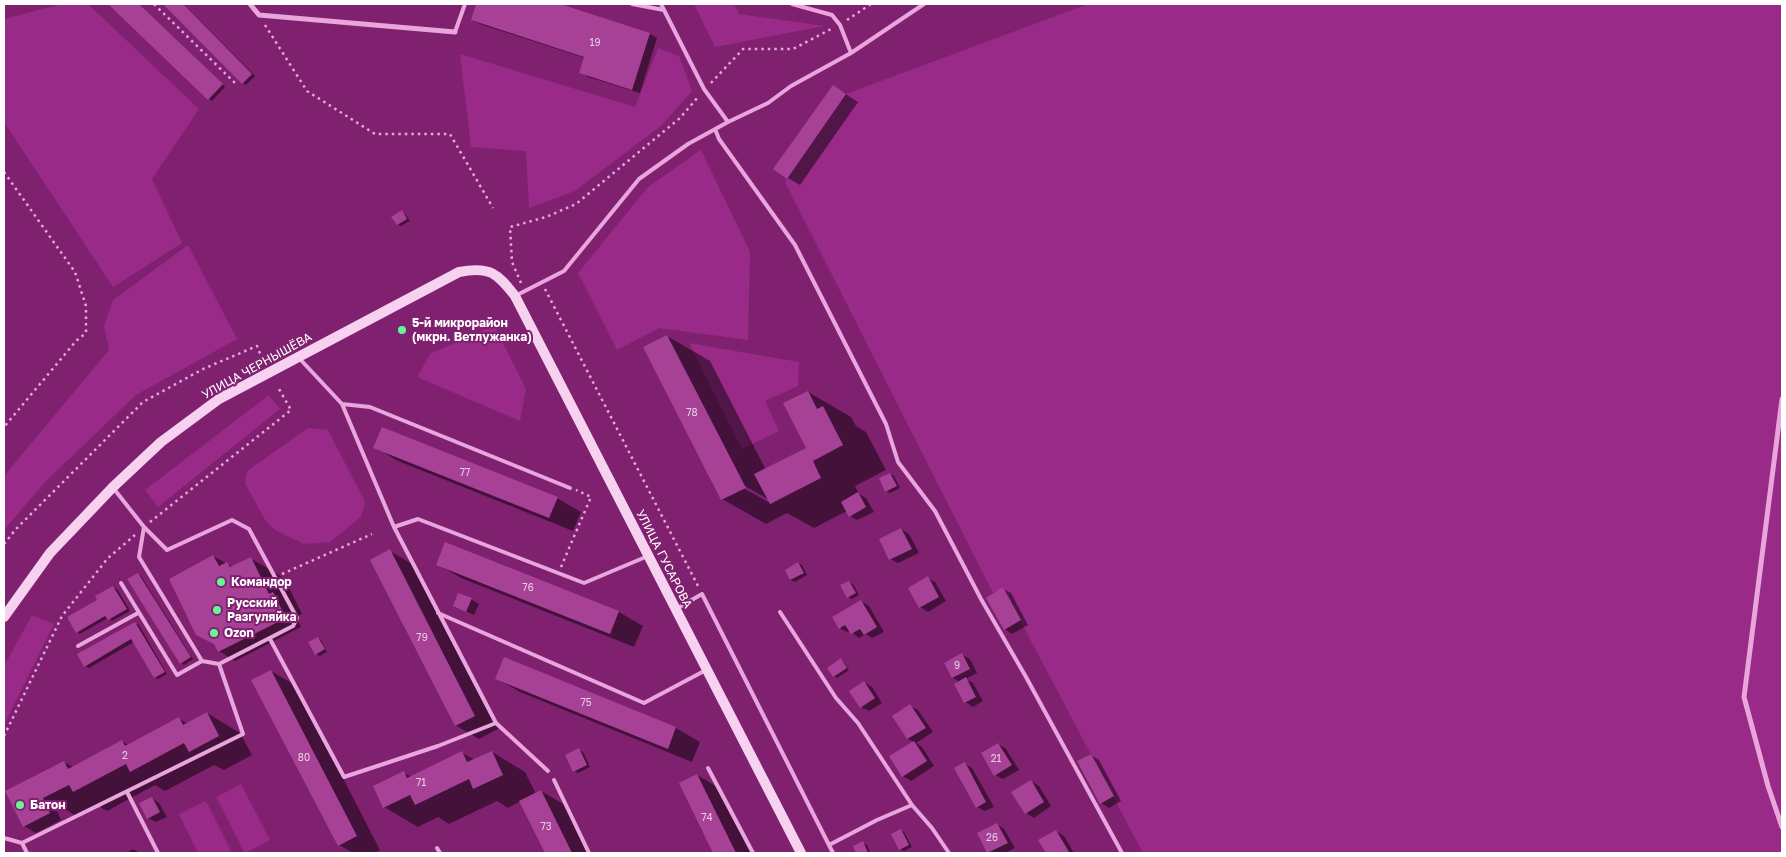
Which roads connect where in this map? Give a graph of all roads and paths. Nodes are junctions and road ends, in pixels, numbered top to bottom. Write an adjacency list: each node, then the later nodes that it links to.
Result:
1 (154, 4): 14 (path)
2 (250, 4): 10 (street)
3 (465, 4): 12 (lane)
4 (632, 4): 9 (lane)
5 (661, 4): 9 (lane)
6 (792, 4): 11 (lane)
7 (871, 4): 11 (path)
8 (924, 4): 13 (lane)
9 (664, 10): 15 (lane)
10 (259, 15): 12 (street); 19 (path)
11 (840, 25): 13 (lane); 15 (path)
12 (455, 32)
13 (851, 53): 16 (lane)
14 (235, 83)
15 (704, 89): 16 (lane); 22 (path)
16 (728, 122): 17 (lane)
17 (715, 129): 21 (lane); 69 (lane)
18 (4, 172): 28 (path)
19 (493, 208)
20 (501, 278): 23 (street, УЛИЦА ГУСАРОВА); 25 (street, УЛИЦА ЧЕРНЫШЁВА)
21 (542, 283): 22 (lane); 39 (path)
22 (525, 291): 23 (lane)
23 (515, 296): 35 (street, УЛИЦА ГУСАРОВА)
24 (261, 356): 34 (path)
25 (297, 357): 27 (lane); 29 (street, УЛИЦА ЧЕРНЫШЁВА)
26 (1782, 399): 56 (street)
27 (342, 404): 30 (lane); 32 (lane)
28 (4, 427)
29 (113, 487): 31 (lane); 44 (street, УЛИЦА ЧЕРНЫШЁВА)
30 (570, 488): 37 (path)
31 (144, 527): 45 (lane); 47 (lane)
32 (394, 527): 37 (lane); 43 (lane)
33 (372, 534): 36 (path)
34 (4, 544)
35 (649, 556): 37 (lane); 40 (street, УЛИЦА ГУСАРОВА)
36 (285, 573)
37 (559, 573)
38 (121, 583): 42 (lane)
39 (702, 594): 40 (lane); 59 (lane)
40 (676, 609): 49 (street, УЛИЦА ГУСАРОВА)
41 (780, 612): 55 (lane)
42 (138, 613): 46 (lane); 47 (lane)
43 (438, 613): 49 (lane); 50 (lane)
44 (4, 617)
45 (270, 639): 48 (lane); 50 (lane)
46 (78, 646)
47 (202, 661): 48 (lane)
48 (219, 664): 54 (lane)
49 (706, 670): 66 (street, УЛИЦА ГУСАРОВА)
50 (496, 723): 52 (lane)
51 (708, 768): 65 (lane)
52 (548, 771)
53 (554, 780): 64 (lane)
54 (127, 792): 58 (lane); 62 (lane)
55 (912, 806): 59 (lane); 68 (lane)
56 (1782, 827)
57 (4, 838): 58 (lane)
58 (22, 843): 61 (lane)
59 (829, 845): 67 (lane)
60 (437, 848): 63 (lane)
61 (27, 853)
62 (158, 853)
63 (440, 853)
64 (589, 853)
65 (753, 853)
66 (801, 853)
67 (833, 853)
68 (949, 853)
69 (1122, 853)

